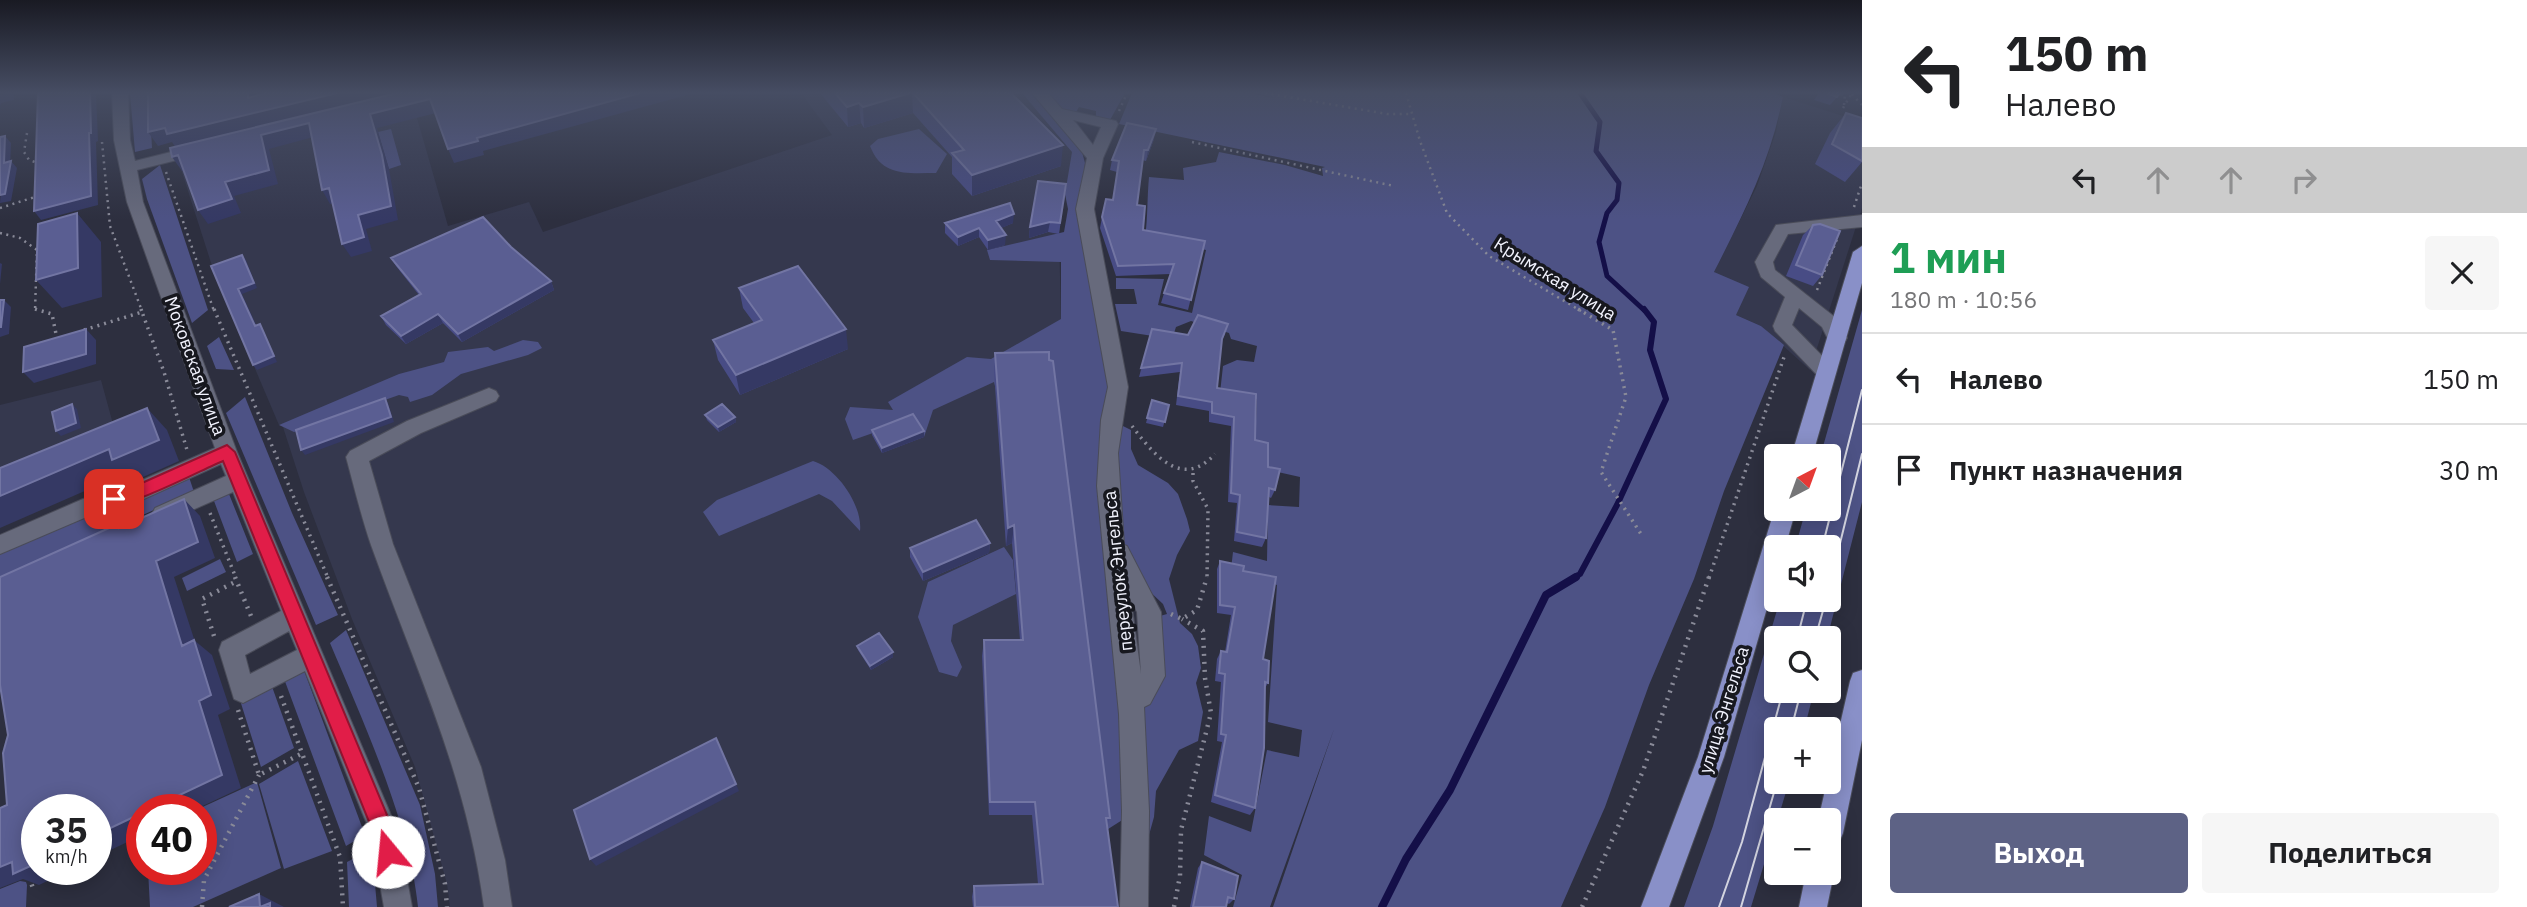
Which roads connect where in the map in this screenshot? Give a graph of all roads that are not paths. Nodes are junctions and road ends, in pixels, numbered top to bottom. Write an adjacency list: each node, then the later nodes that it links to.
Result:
1 (123, 135): 6 (street, Моковская улица)
2 (1076, 135): 5 (street)
3 (1105, 135): 5 (street, переулок Энгельса)
4 (216, 145): 6 (street)
5 (1095, 158): 18 (street, переулок Энгельса)
6 (126, 168): 14 (street, Моковская улица)
7 (1862, 221): 9 (street)
8 (1862, 252): 10 (main road)
9 (1802, 301): 10 (street); 11 (street)
10 (1837, 338): 11 (main road)
11 (1826, 372): 13 (main road)
12 (489, 396): 27 (street)
13 (1805, 444)
14 (227, 452): 15 (street, Моковская улица); 19 (street)
15 (239, 480): 17 (street); 20 (street, Моковская улица)
16 (1781, 522): 29 (main road, улица Энгельса)
17 (140, 523)
18 (1110, 532): 23 (street, переулок Энгельса); 23 (street)
19 (0, 545)
20 (295, 616): 21 (street, Моковская улица); 21 (street)
21 (311, 655): 26 (street, Моковская улица)
22 (1862, 681): 24 (main road)
23 (1129, 694): 28 (street, переулок Энгельса)
24 (1834, 808)
25 (1818, 885): 30 (main road)
26 (398, 907)
27 (498, 907)
28 (1134, 907)
29 (1655, 907)
30 (1813, 907)

